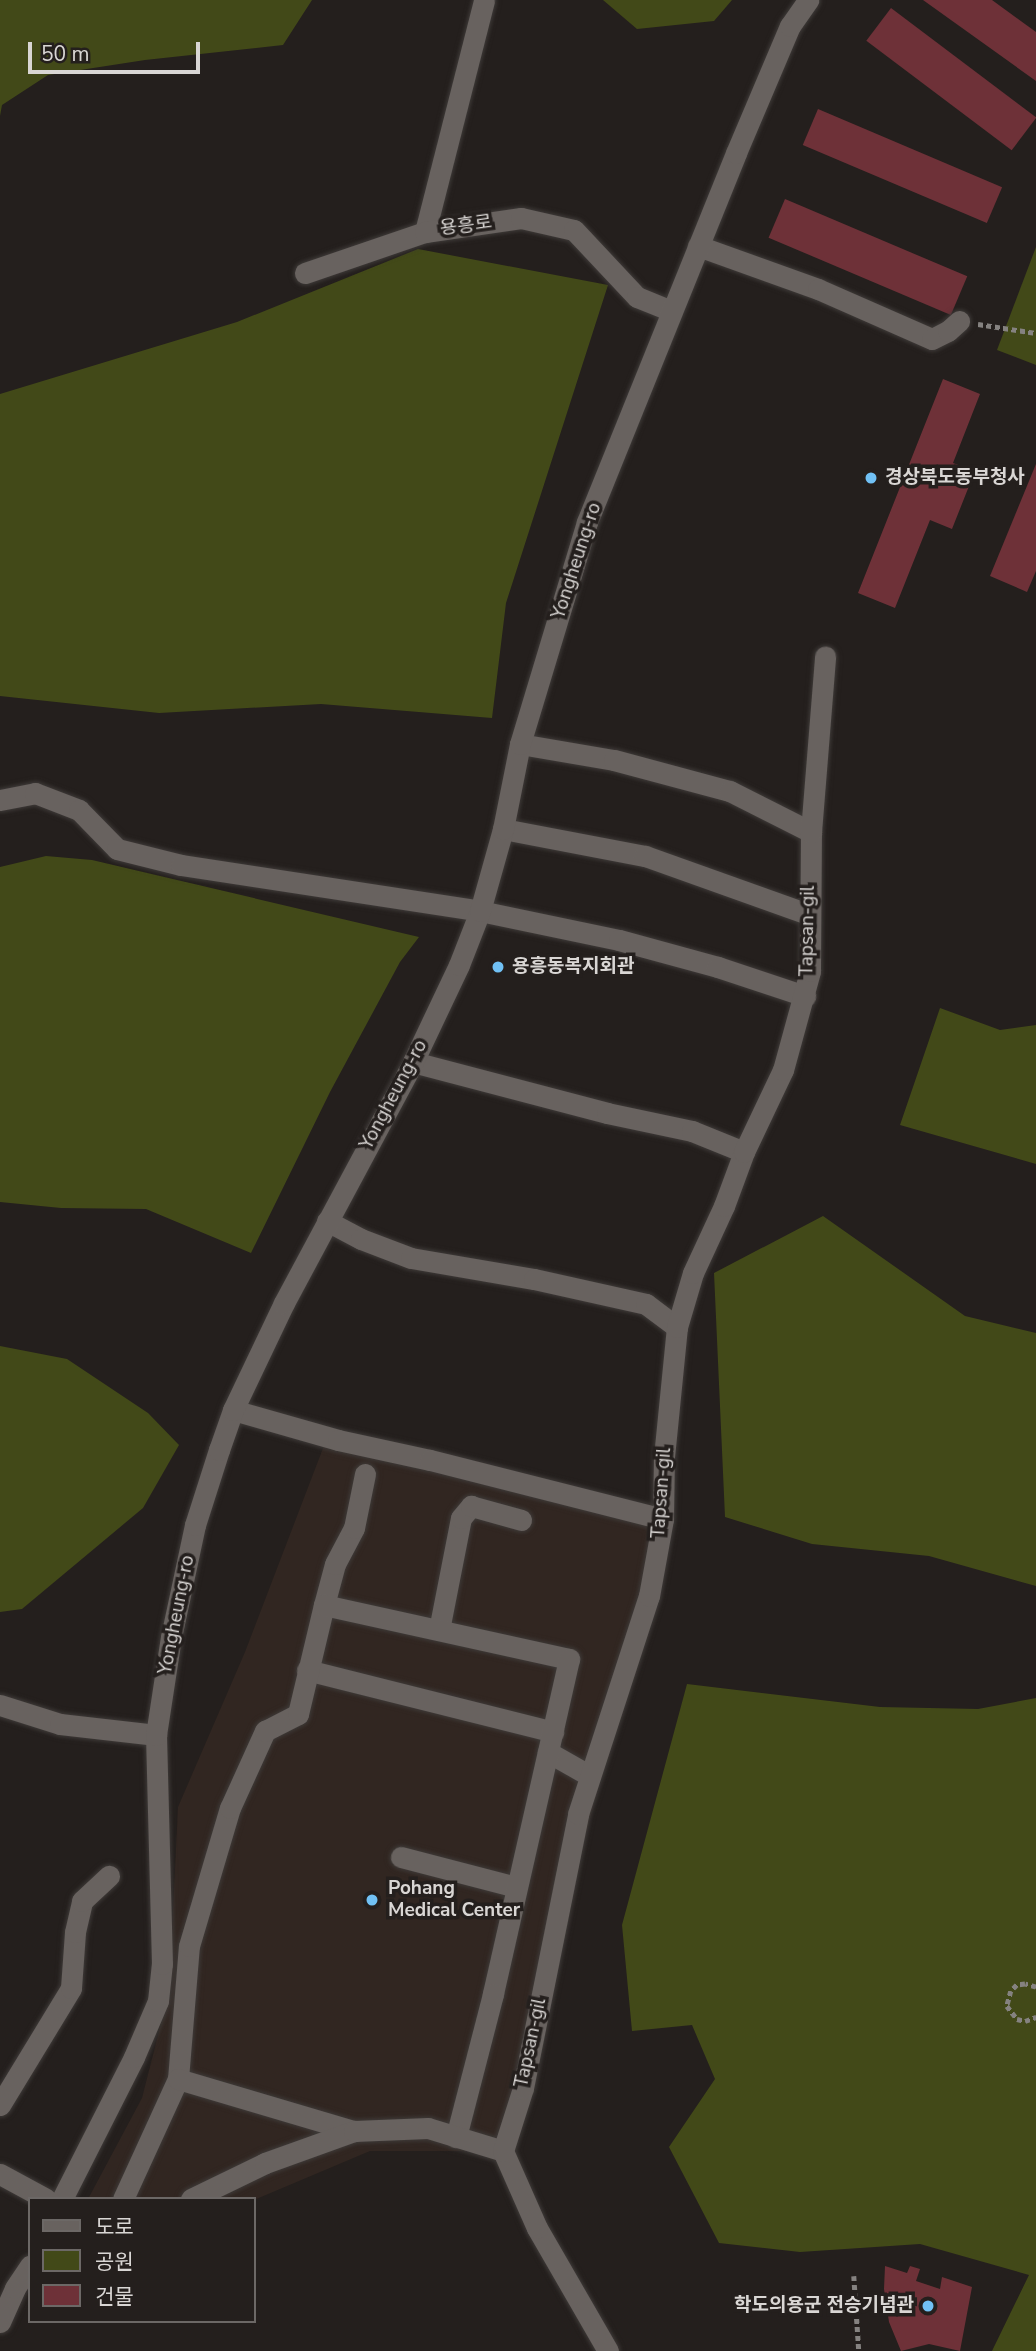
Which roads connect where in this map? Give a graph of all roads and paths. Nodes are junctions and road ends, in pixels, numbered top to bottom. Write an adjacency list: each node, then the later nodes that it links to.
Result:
1 (484, 0): 3 (street, 용흥로)
2 (808, 0): 4 (street, Yongheung-ro)
3 (425, 232): 5 (street); 6 (street, 용흥로)
4 (698, 246): 6 (street, Yongheung-ro); 7 (street)
5 (305, 273)
6 (671, 311): 10 (street, Yongheung-ro)
7 (959, 321): 8 (path)
8 (1036, 333)
9 (825, 657): 13 (street, Tapsan-gil)
10 (520, 744): 12 (street, Yongheung-ro); 13 (street)
11 (0, 800): 14 (street)
12 (503, 829): 14 (street, Yongheung-ro); 15 (street)
13 (811, 832): 15 (street, Tapsan-gil)
14 (480, 911): 16 (street); 17 (street, Yongheung-ro)
15 (808, 914): 16 (street, Tapsan-gil)
16 (805, 996): 18 (street, Tapsan-gil)
17 (413, 1062): 18 (street); 19 (street, Yongheung-ro)
18 (744, 1152): 20 (street, Tapsan-gil)
19 (327, 1221): 20 (street); 21 (street, Yongheung-ro)
20 (677, 1327): 23 (street, Tapsan-gil)
21 (233, 1410): 23 (street); 29 (street, Yongheung-ro)
22 (365, 1474): 25 (street)
23 (663, 1519): 31 (street, Tapsan-gil)
24 (521, 1520): 26 (street)
25 (324, 1605): 26 (street); 27 (street)
26 (439, 1630): 30 (street)
27 (307, 1670): 30 (street); 37 (street)
28 (0, 1705): 29 (street)
29 (156, 1735): 44 (street, Yongheung-ro)
30 (550, 1742): 31 (street); 34 (street)
31 (590, 1776): 41 (street, Tapsan-gil)
32 (401, 1857): 34 (street)
33 (109, 1876): 38 (street)
34 (516, 1887): 40 (street)
35 (1036, 1987): 36 (path)
36 (1036, 2017)
37 (178, 2079): 39 (street); 45 (street)
38 (0, 2105)
39 (354, 2131): 40 (street); 46 (street)
40 (456, 2137): 41 (street)
41 (503, 2151): 50 (street)
42 (0, 2174): 43 (street)
43 (42, 2197)
44 (63, 2197)
45 (124, 2197)
46 (195, 2197)
47 (28, 2269): 49 (street)
48 (855, 2276): 51 (path)
49 (0, 2322)
50 (608, 2351)
51 (859, 2351)

